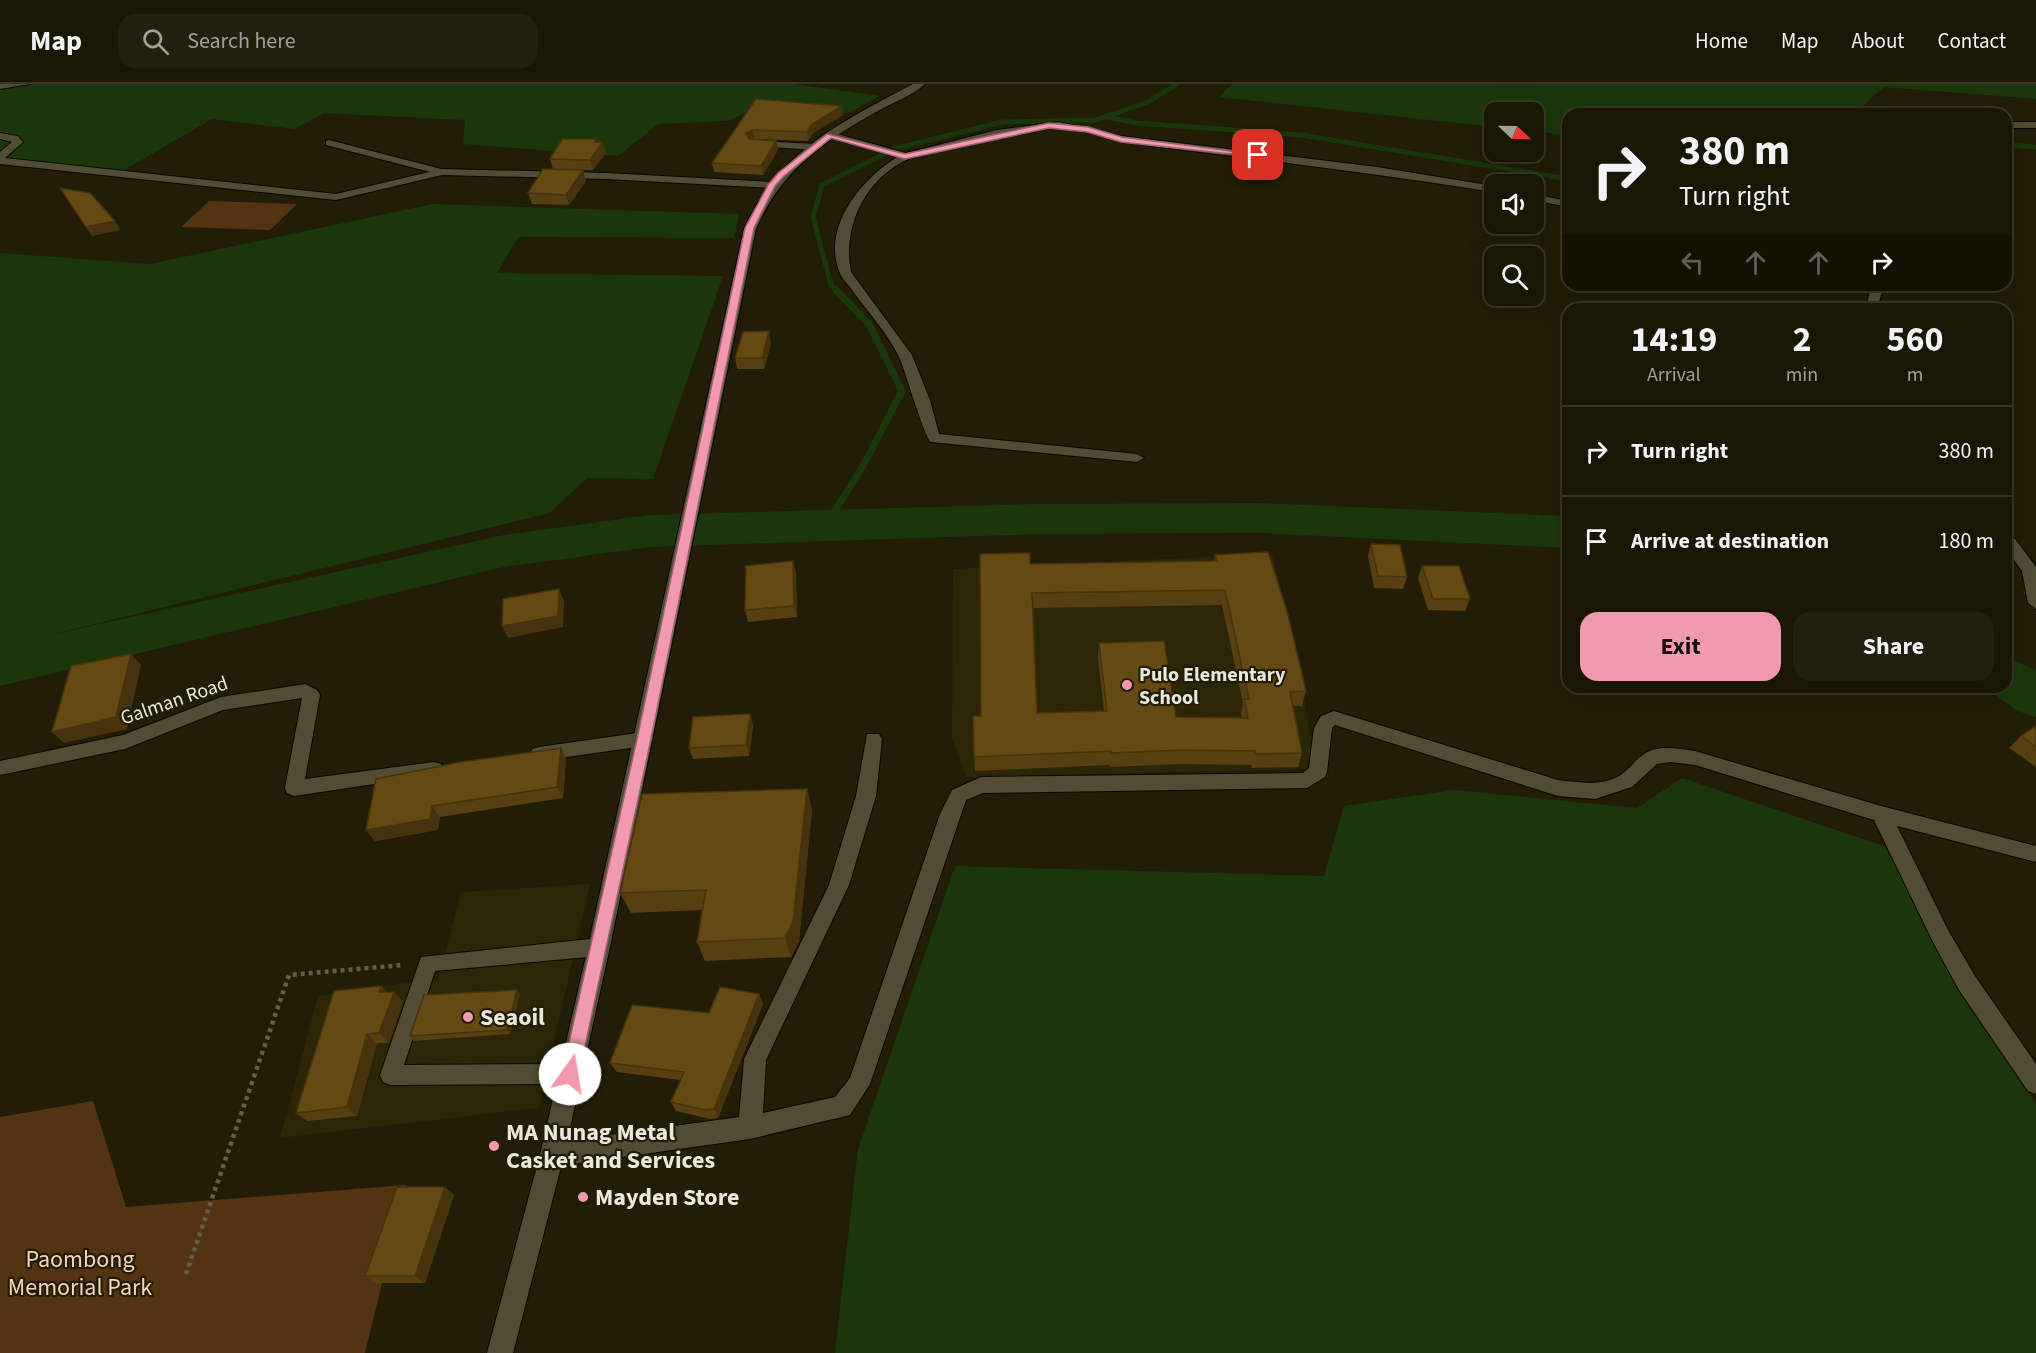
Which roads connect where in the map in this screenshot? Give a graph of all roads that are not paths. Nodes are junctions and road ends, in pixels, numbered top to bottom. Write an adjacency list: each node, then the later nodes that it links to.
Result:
1 (26, 84): 3 (lane)
2 (916, 84): 6 (street)
3 (0, 86)
4 (2012, 125): 5 (street)
5 (2036, 125)
6 (830, 135): 10 (street); 11 (street)
7 (0, 136): 12 (street)
8 (329, 143): 13 (lane)
9 (754, 144): 10 (lane)
10 (816, 147): 14 (street)
11 (905, 156): 15 (street); 18 (street)
12 (0, 159): 13 (street)
13 (442, 172): 14 (street)
14 (772, 185): 22 (street)
15 (1484, 187)
16 (1544, 199): 17 (street)
17 (1562, 203)
18 (1137, 458)
19 (2012, 546): 20 (street)
20 (2033, 572): 21 (street)
21 (2036, 603)
22 (644, 739): 24 (street); 29 (street)
23 (873, 739): 32 (street)
24 (516, 757)
25 (458, 765): 26 (street, Galman Road)
26 (0, 768)
27 (1881, 814): 28 (street); 31 (street); 32 (street)
28 (2036, 854)
29 (600, 947): 30 (street); 30 (lane)
30 (570, 1074): 33 (street)
31 (2036, 1083)
32 (750, 1126): 33 (street)
33 (552, 1155): 34 (street)
34 (500, 1353)

